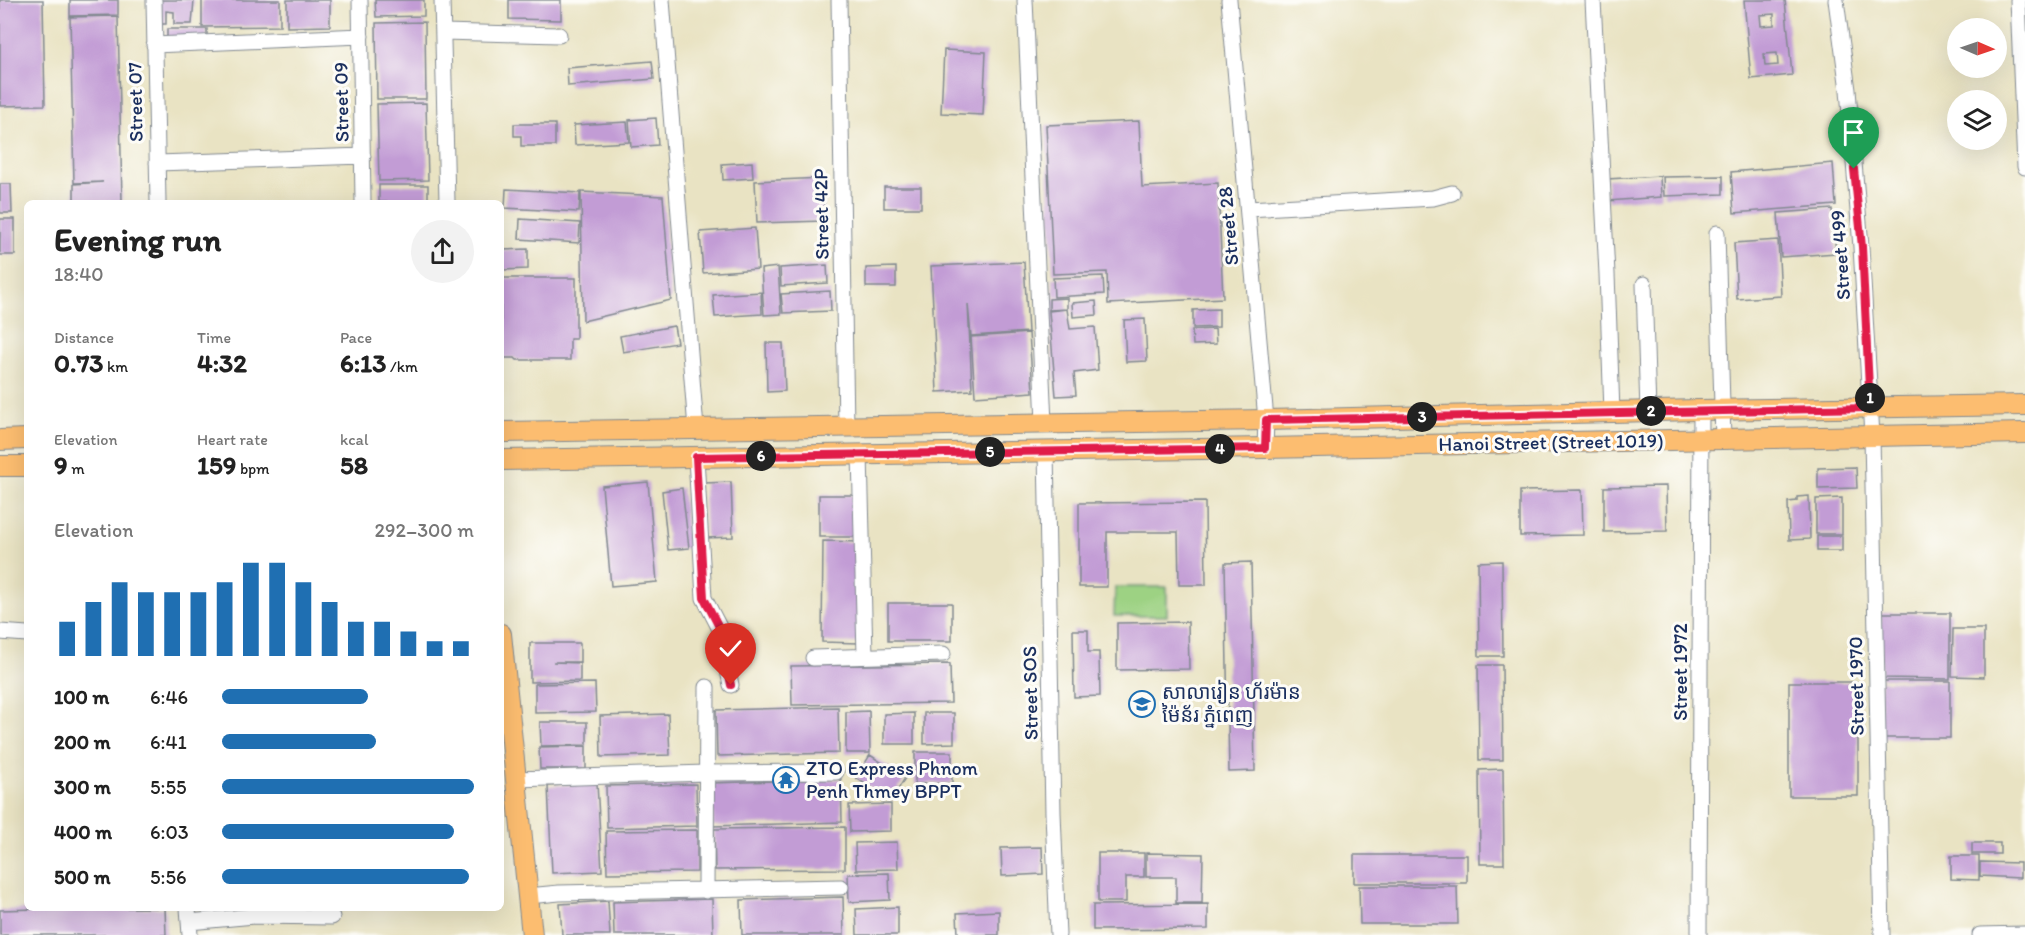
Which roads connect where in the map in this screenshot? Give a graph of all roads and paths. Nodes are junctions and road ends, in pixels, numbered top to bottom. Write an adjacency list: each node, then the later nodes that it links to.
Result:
1 (154, 0): 14 (street, Street 07)
2 (360, 0): 13 (street, Street 09)
3 (442, 0): 11 (street)
4 (662, 0): 34 (street)
5 (839, 0): 33 (street, Street 42P)
6 (1025, 0): 32 (street)
7 (1228, 0): 22 (street, Street 28)
8 (1593, 0): 29 (street)
9 (1836, 0): 26 (street, Street 499)
10 (2018, 0): 17 (street)
11 (443, 32): 12 (street); 21 (street)
12 (559, 35)
13 (361, 36): 14 (street); 15 (street, Street 09)
14 (154, 45): 16 (street, Street 07)
15 (363, 156): 16 (street); 20 (street, Street 09)
16 (157, 163): 19 (street, Street 07)
17 (2025, 167)
18 (1452, 193): 22 (street)
19 (158, 200)
20 (363, 200)
21 (447, 200)
22 (1248, 209): 31 (street, Street 28)
23 (1717, 233): 28 (street)
24 (1644, 284): 30 (street)
25 (2025, 405): 26 (main road, Hanoi Street (Street 1019))
26 (1870, 408): 28 (main road, Hanoi Street (Street 1019)); 37 (street, Street 499)
27 (1701, 410): 28 (main road, Hanoi Street (Street 1019)); 30 (main road, Hanoi Street (Street 1019)); 39 (street, Street 1972)
28 (1722, 410): 40 (street)
29 (1612, 412): 30 (main road, Hanoi Street (Street 1019)); 31 (main road, Hanoi Street (Street 1019))
30 (1648, 412)
31 (1266, 420): 32 (main road, Hanoi Street (Street 1019)); 42 (street, Street 28)
32 (1044, 423): 33 (main road, Hanoi Street (Street 1019))
33 (846, 427): 34 (main road, Hanoi Street (Street 1019))
34 (696, 429): 35 (main road, Hanoi Street (Street 1019))
35 (504, 432)
36 (2025, 433): 37 (main road, Hanoi Street (Street 1019))
37 (1872, 436): 40 (main road, Hanoi Street (Street 1019)); 69 (street, Street 1970)
38 (24, 439): 41 (main road)
39 (1702, 439): 40 (main road, Hanoi Street (Street 1019)); 42 (main road, Hanoi Street (Street 1019)); 68 (street, Street 1972)
40 (1723, 439)
41 (0, 440)
42 (1265, 448): 43 (main road, Hanoi Street (Street 1019))
43 (1046, 451): 44 (main road, Hanoi Street (Street 1019)); 67 (street, Street SOS)
44 (860, 454): 45 (main road, Hanoi Street (Street 1019)); 52 (street)
45 (696, 457): 46 (main road, Hanoi Street (Street 1019)); 55 (street)
46 (504, 460)
47 (0, 466): 48 (main road)
48 (24, 466)
49 (0, 632): 50 (street)
50 (24, 634)
51 (943, 654): 52 (street)
52 (865, 656): 53 (street)
53 (813, 658)
54 (504, 663): 59 (main road)
55 (731, 685)
56 (707, 687): 58 (street)
57 (836, 772): 58 (street)
58 (706, 773): 59 (street); 61 (street)
59 (516, 779): 62 (main road)
60 (841, 887): 61 (street)
61 (706, 891): 62 (street)
62 (528, 896): 66 (main road)
63 (333, 917): 64 (street)
64 (189, 921)
65 (2025, 934): 70 (street)
66 (532, 935)
67 (1058, 935)
68 (1699, 935)
69 (1882, 935)
70 (1980, 935)

